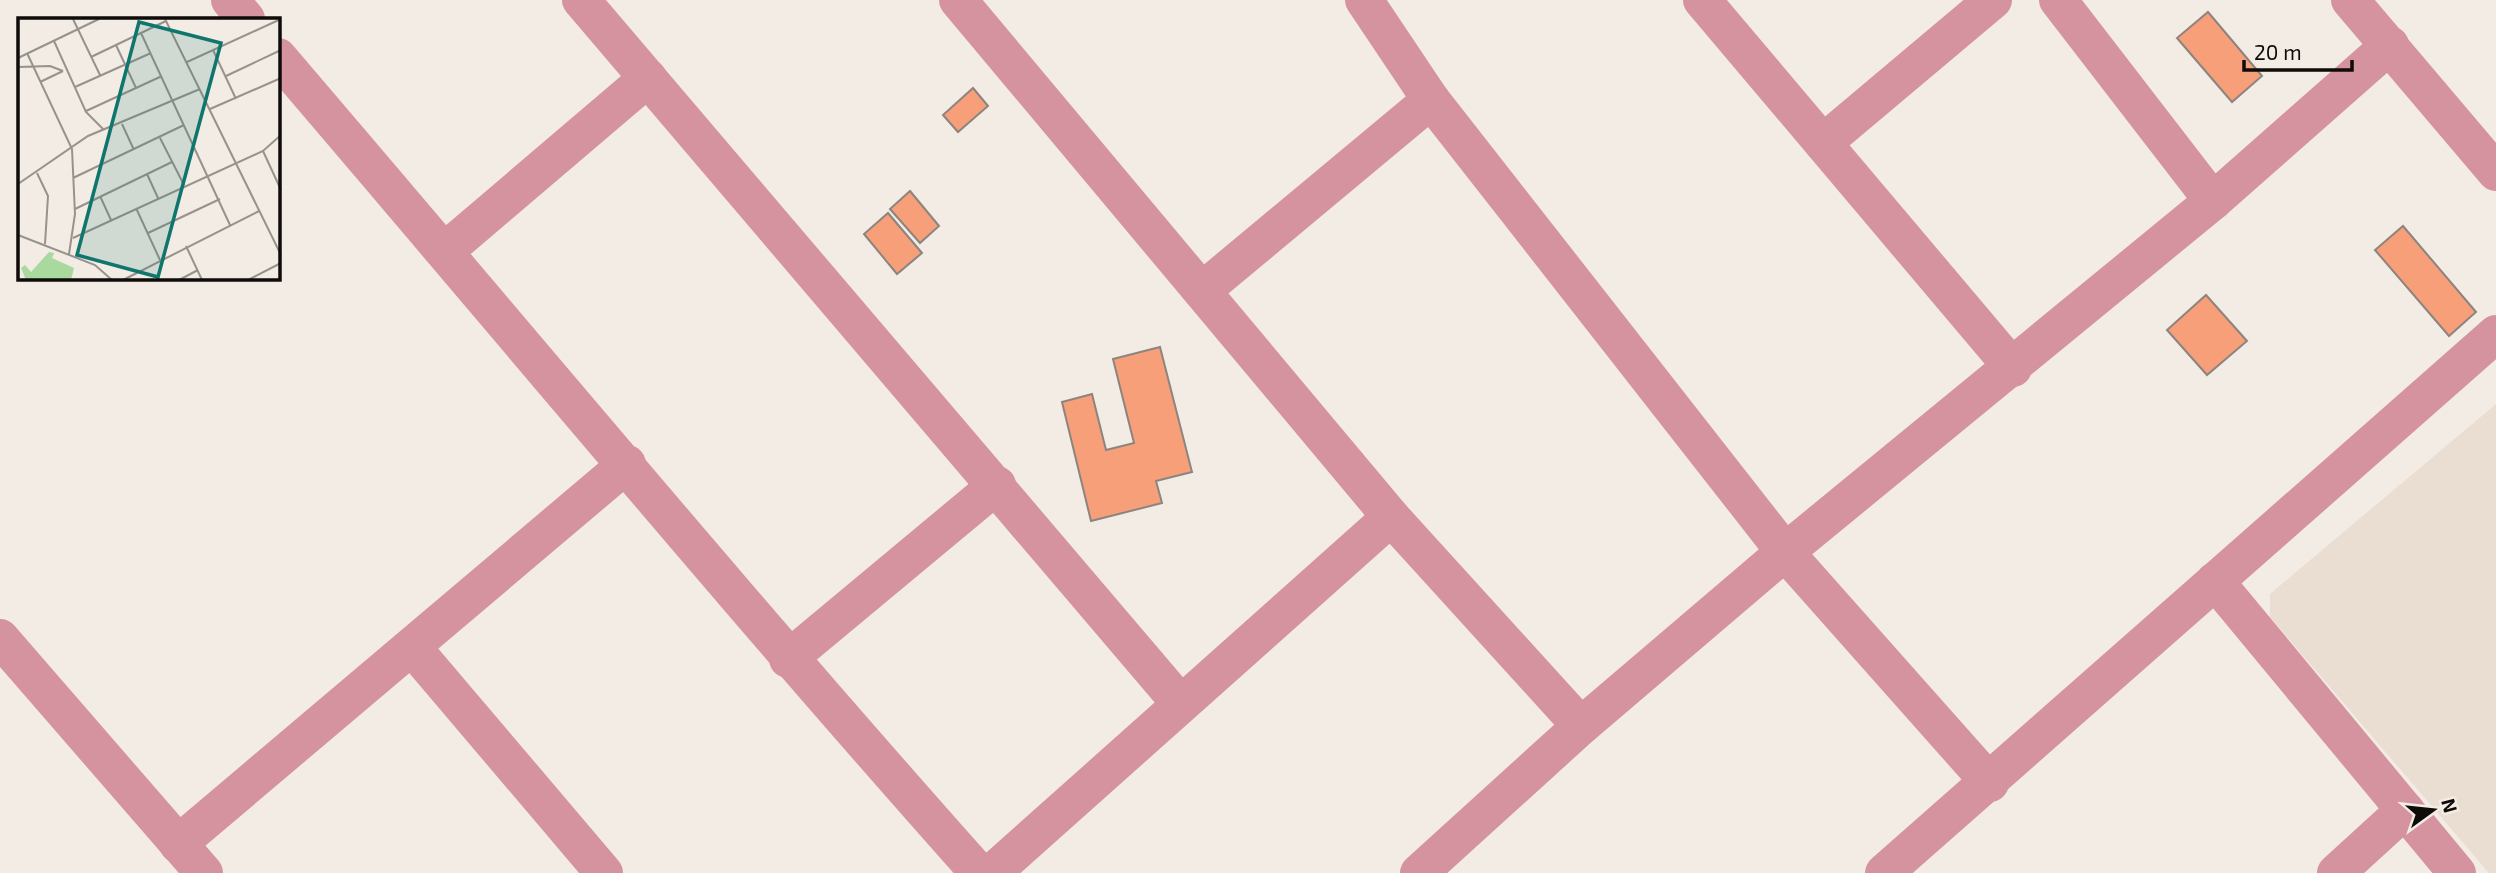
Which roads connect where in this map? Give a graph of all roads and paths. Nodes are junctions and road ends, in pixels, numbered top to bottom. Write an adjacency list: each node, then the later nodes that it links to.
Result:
1 (230, 0): 9 (street)
2 (582, 0): 12 (street)
3 (958, 0): 18 (street)
4 (1364, 0): 13 (street)
5 (1702, 0): 14 (street)
6 (1993, 0): 14 (street)
7 (2058, 0): 16 (street)
8 (2350, 0): 10 (street)
9 (245, 18)
10 (2389, 46): 15 (street); 16 (street)
11 (280, 59): 17 (street)
12 (648, 78): 17 (street); 22 (street)
13 (1431, 100): 18 (street); 24 (street)
14 (1823, 143): 20 (street)
15 (2496, 172)
16 (2213, 201): 20 (street)
17 (445, 251): 21 (street)
18 (1203, 290): 23 (street)
19 (2496, 334): 25 (street)
20 (2012, 368): 24 (street)
21 (627, 464): 27 (street); 28 (street)
22 (997, 485): 28 (street); 29 (street)
23 (1391, 517): 29 (street); 30 (street)
24 (1785, 552): 30 (street); 31 (street)
25 (2215, 581): 31 (street); 32 (street)
26 (0, 638): 33 (street)
27 (412, 647): 33 (street); 35 (street)
28 (789, 659): 36 (street)
29 (1180, 703): 37 (street)
30 (1581, 726): 38 (street)
31 (1990, 783): 39 (street)
32 (2405, 810): 40 (street); 41 (street)
33 (178, 844): 34 (street)
34 (204, 873)
35 (604, 873)
36 (979, 873)
37 (992, 873)
38 (1419, 873)
39 (1884, 873)
40 (2336, 873)
41 (2457, 873)

